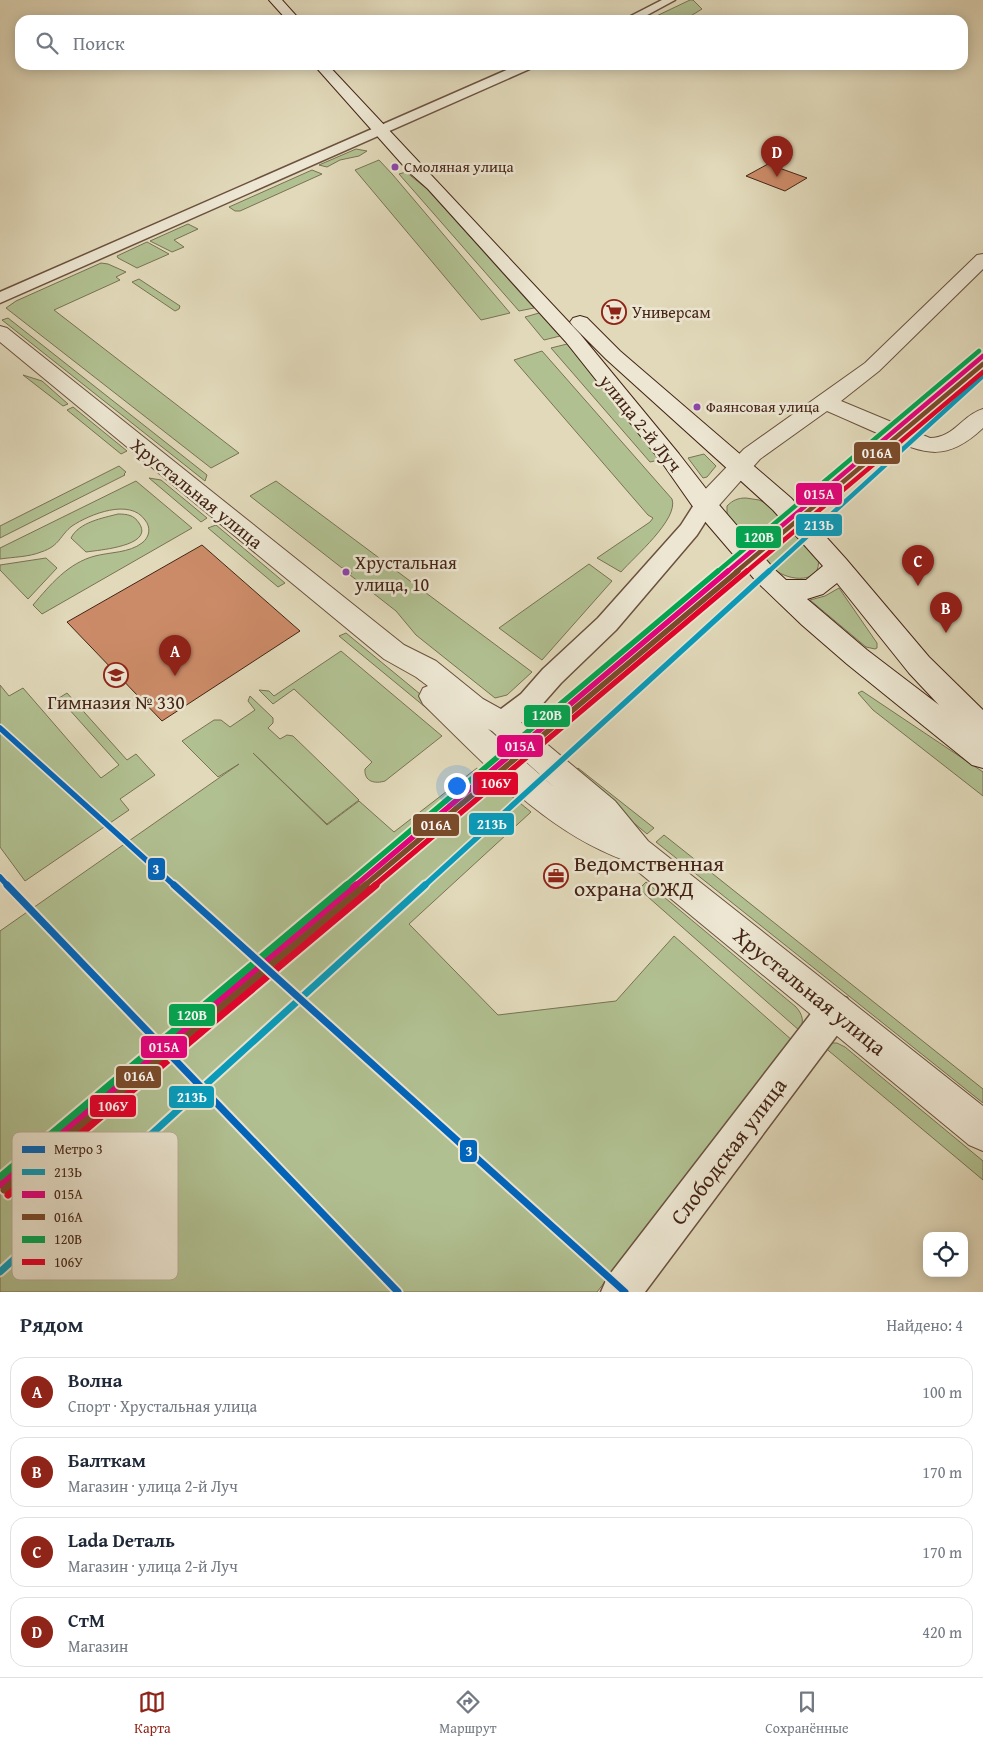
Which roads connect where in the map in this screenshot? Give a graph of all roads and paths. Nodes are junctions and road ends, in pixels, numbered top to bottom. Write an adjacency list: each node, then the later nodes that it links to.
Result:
1 (262, 0): 4 (main road)
2 (275, 0): 5 (main road)
3 (670, 0): 6 (street)
4 (276, 15)
5 (289, 15)
6 (639, 15)
7 (327, 70): 11 (main road, улица 2-й Луч)
8 (342, 70): 10 (main road)
9 (516, 70): 11 (street)
10 (358, 85)
11 (387, 123): 13 (street); 17 (main road, улица 2-й Луч); 18 (main road, улица 2-й Луч)
12 (983, 260): 15 (main road)
13 (0, 298)
14 (0, 332): 21 (main road, Хрустальная улица)
15 (826, 402): 16 (main road); 17 (main road)
16 (983, 416)
17 (739, 467): 18 (main road); 19 (main road, улица 2-й Луч)
18 (705, 505): 20 (main road, улица 2-й Луч); 22 (street)
19 (837, 565): 20 (main road); 23 (main road, улица 2-й Луч)
20 (780, 588): 24 (main road, улица 2-й Луч)
21 (394, 652): 22 (main road, Хрустальная улица); 25 (main road, Хрустальная улица)
22 (502, 723): 25 (main road, Хрустальная улица)
23 (983, 728)
24 (983, 756)
25 (638, 851): 26 (main road, Хрустальная улица)
26 (835, 1010): 27 (main road, Хрустальная улица); 28 (street, Слободская улица)
27 (983, 1131)
28 (621, 1292)

